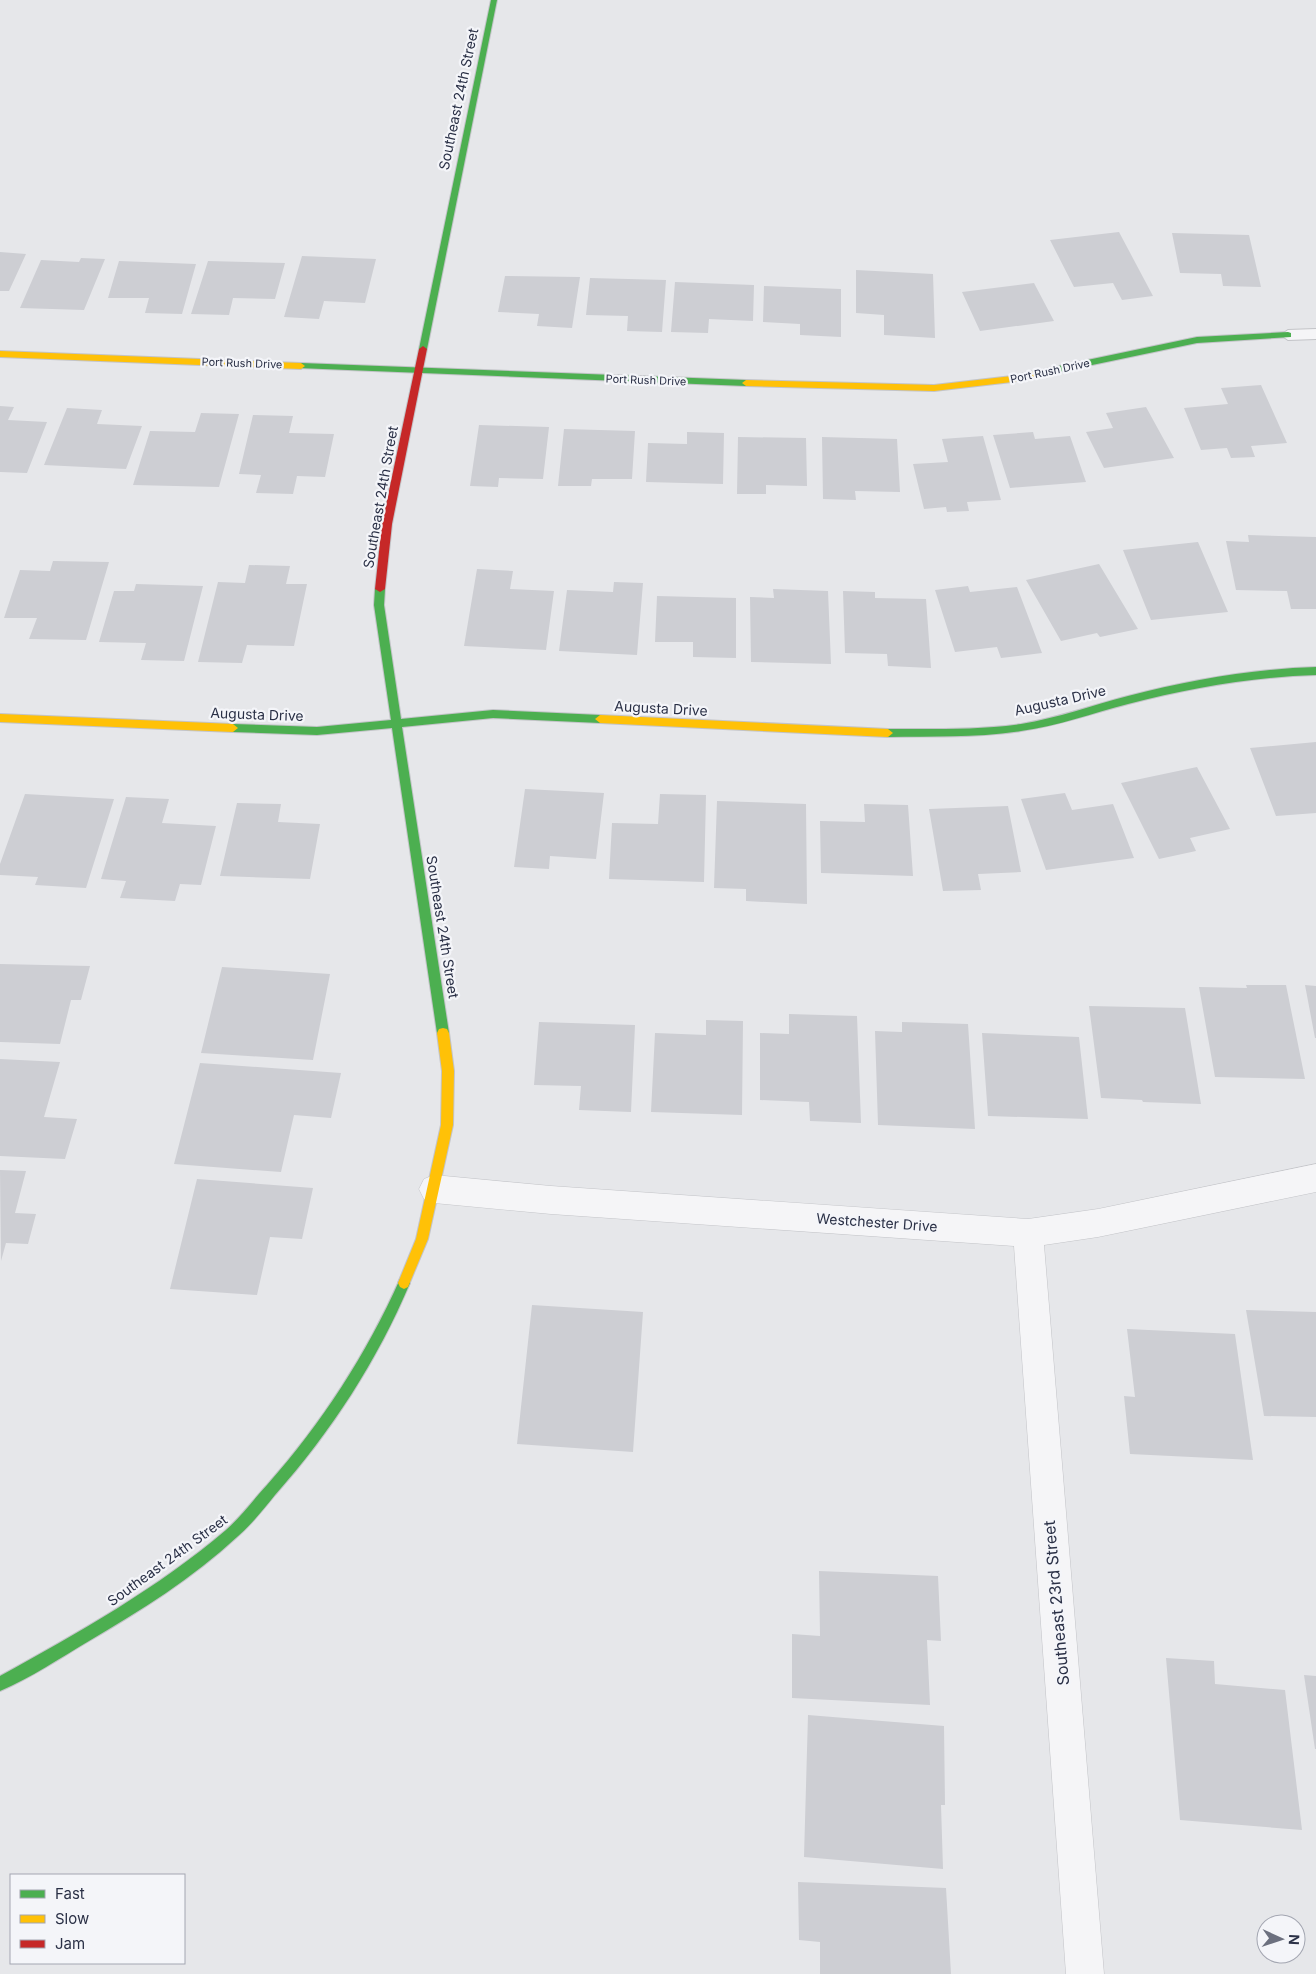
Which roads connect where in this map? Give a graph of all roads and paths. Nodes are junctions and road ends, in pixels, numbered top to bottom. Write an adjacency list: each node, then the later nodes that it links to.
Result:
1 (494, 0): 5 (street, Southeast 24th Street)
2 (1316, 334): 3 (lane)
3 (1288, 336): 5 (street, Port Rush Drive)
4 (0, 354): 5 (street, Port Rush Drive)
5 (420, 370): 8 (street, Southeast 24th Street)
6 (1316, 671): 8 (street, Augusta Drive)
7 (0, 718): 8 (street, Augusta Drive)
8 (396, 723): 10 (street, Southeast 24th Street)
9 (1316, 1178): 11 (street, Westchester Drive)
10 (434, 1189): 11 (street, Westchester Drive); 12 (street, Southeast 24th Street)
11 (1028, 1232): 13 (street, Southeast 23rd Street)
12 (0, 1684)
13 (1085, 1974)

